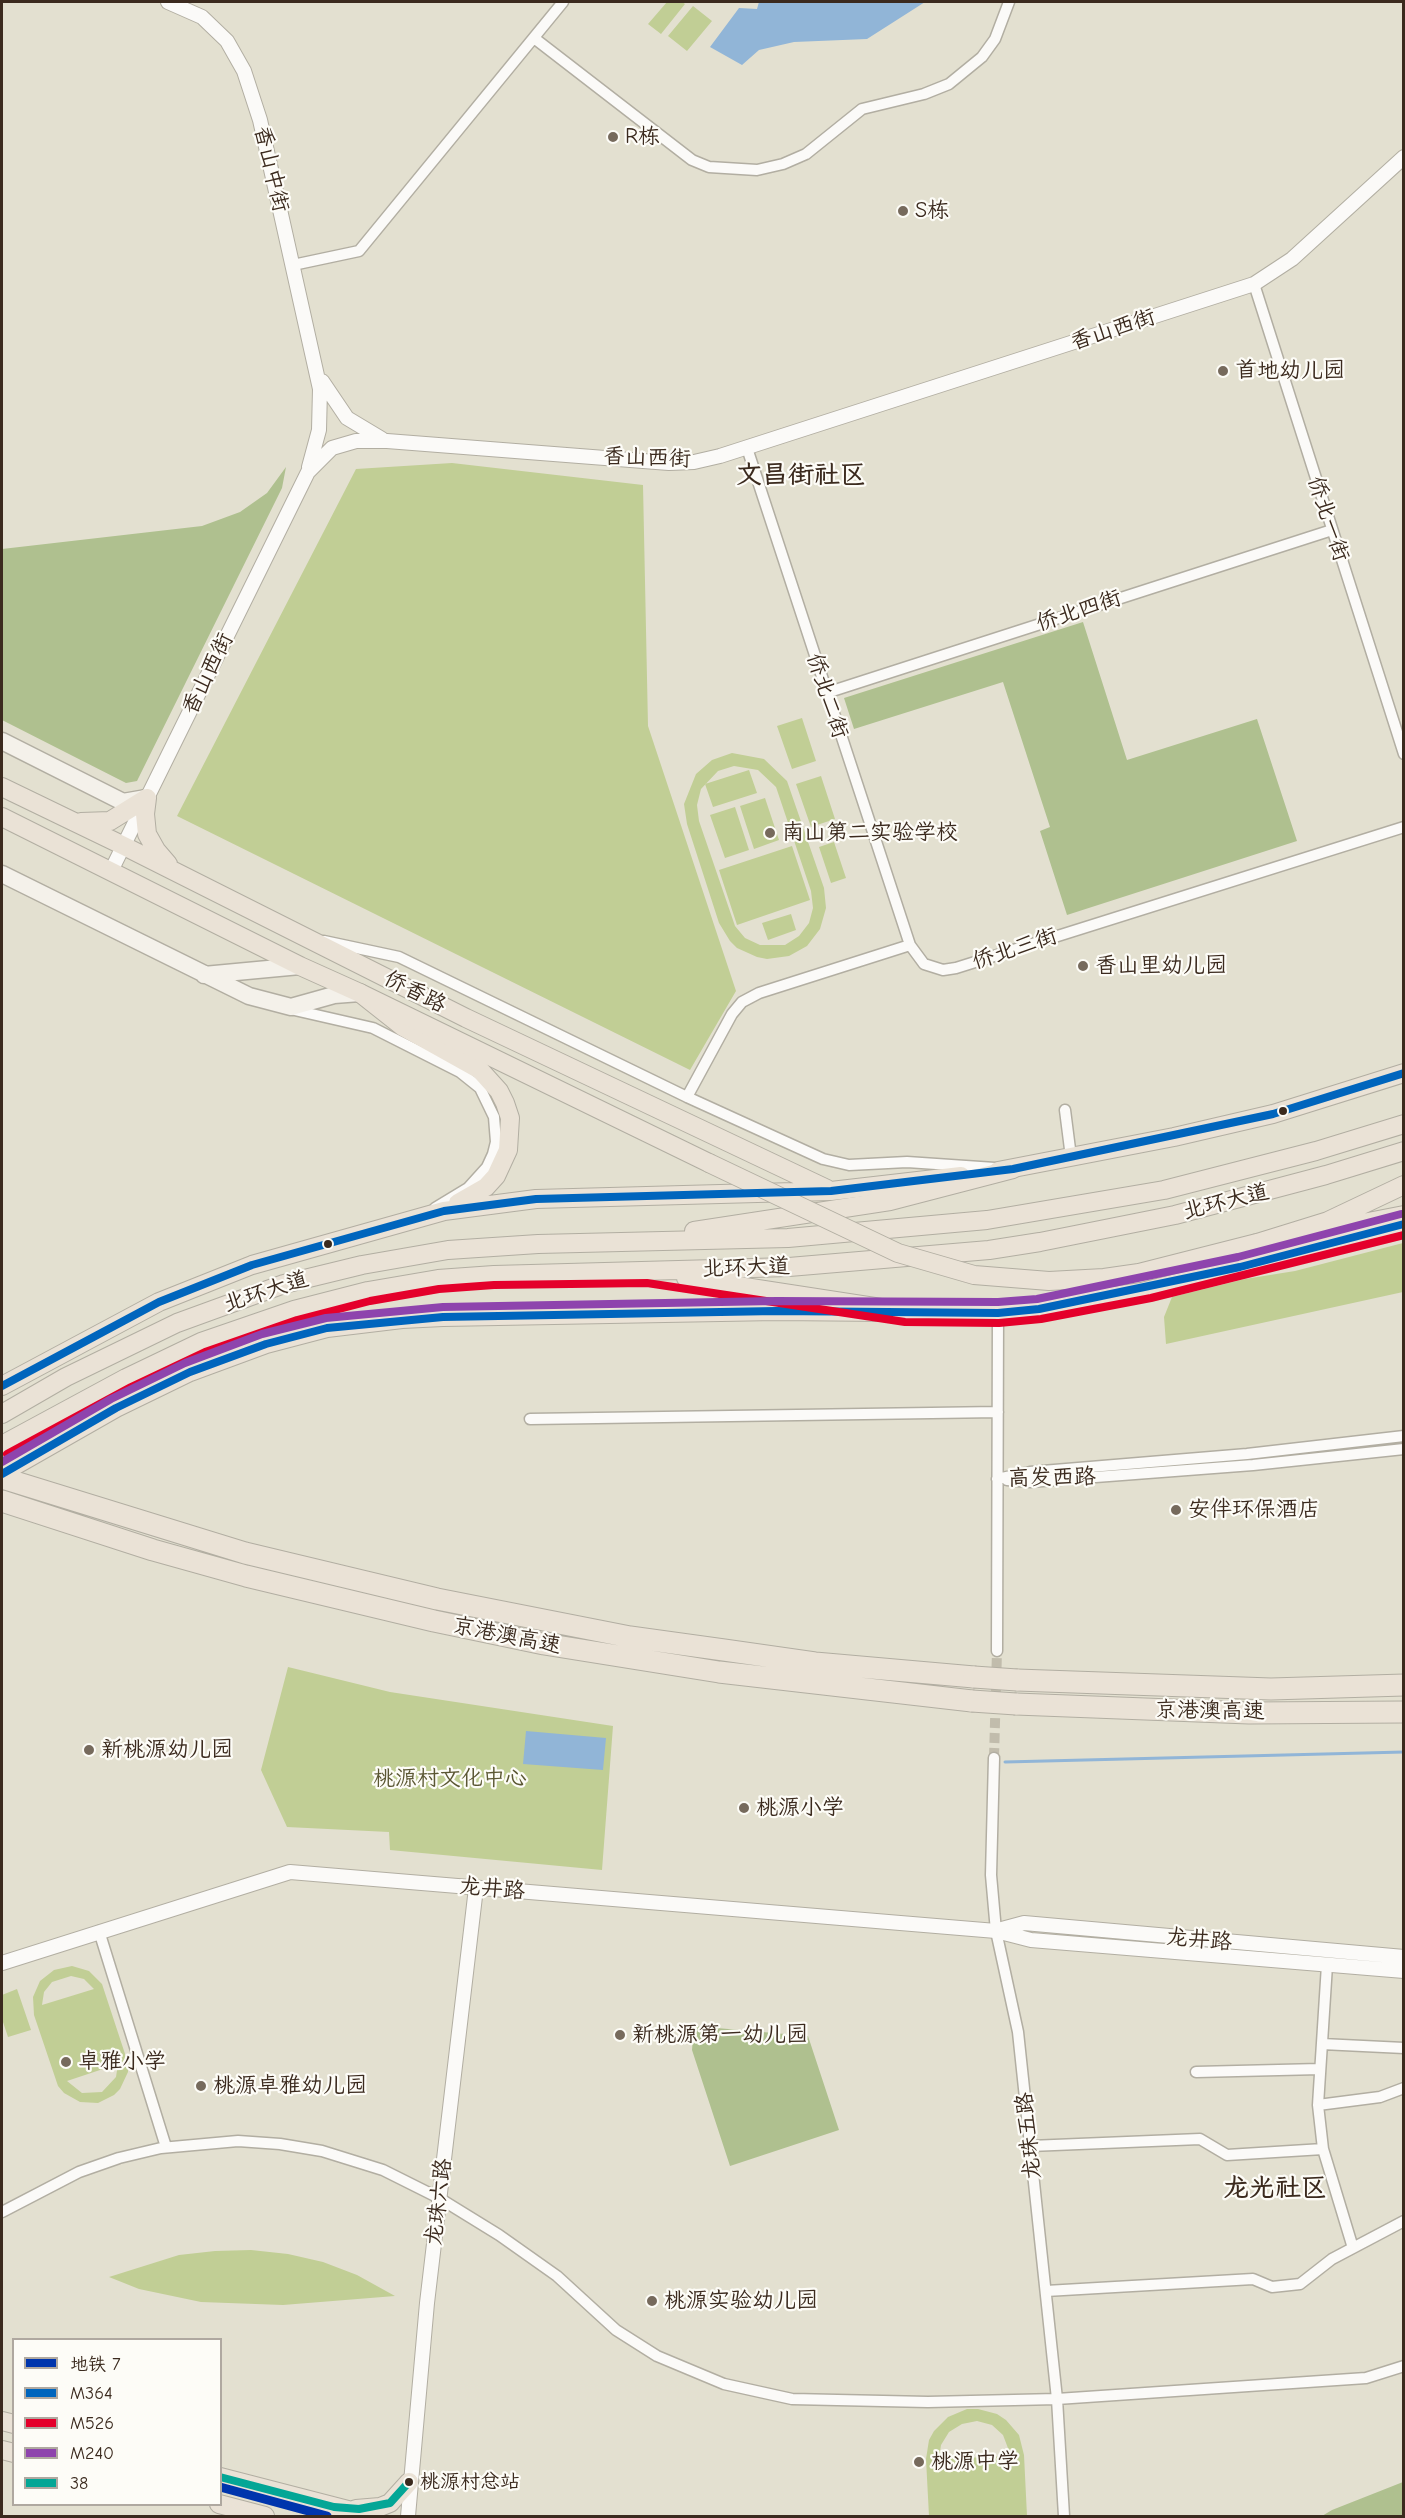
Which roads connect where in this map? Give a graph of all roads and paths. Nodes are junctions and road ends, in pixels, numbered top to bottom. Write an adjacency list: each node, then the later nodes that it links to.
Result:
1 (168, 2): 6 (street, 香山中街)
2 (563, 2): 4 (street)
3 (1009, 2): 4 (street)
4 (534, 38): 6 (street)
5 (1404, 156): 7 (street, 香山西街)
6 (293, 265): 8 (street, 香山中街)
7 (1254, 284): 10 (street, 香山西街); 12 (street, 侨北一街)
8 (318, 372): 9 (street, 香山中街); 11 (street, 香山中街)
9 (387, 441): 10 (street, 香山西街); 11 (street, 香山西街)
10 (747, 447): 13 (street, 侨北二街)
11 (308, 472): 18 (street, 香山西街)
12 (1332, 530): 13 (street, 侨北四街); 15 (street, 侨北一街)
13 (826, 693): 27 (street, 侨北二街)
14 (2, 741): 18 (main road)
15 (1404, 754)
16 (2, 787): 17 (main road, 侨香路)
17 (19, 796): 19 (main road); 20 (main road, 侨香路)
18 (147, 798): 20 (main road); 22 (street, 香山西街); 25 (main road)
19 (4, 818): 23 (main road, 侨香路)
20 (71, 821): 22 (main road, 侨香路)
21 (1404, 826): 27 (street, 侨北三街)
22 (124, 846): 23 (street, 香山西街); 25 (main road, 侨香路)
23 (111, 871): 28 (main road, 侨香路)
24 (2, 874): 29 (main road)
25 (180, 874): 26 (main road, 侨香路)
26 (307, 937): 33 (street); 40 (main road, 侨香路)
27 (910, 945): 33 (street)
28 (300, 966): 29 (main road); 30 (main road, 侨香路)
29 (203, 975): 31 (main road)
30 (360, 993): 31 (main road); 42 (main road); 45 (main road, bridge)
31 (284, 1007): 42 (street)
32 (1404, 1073): 37 (main road)
33 (687, 1097): 38 (street)
34 (1065, 1110): 37 (street)
35 (1404, 1125): 44 (main road, 北环大道)
36 (1404, 1151): 46 (main road, 北环大道)
37 (1071, 1157): 38 (main road)
38 (1013, 1169): 40 (main road); 44 (main road)
39 (1404, 1185): 45 (main road)
40 (831, 1191): 42 (main road)
41 (1404, 1215): 45 (main road)
42 (414, 1219): 50 (main road)
43 (1404, 1224): 48 (main road)
44 (635, 1241): 52 (main road, 北环大道)
45 (1257, 1243)
46 (648, 1272): 47 (main road); 49 (main road, 北环大道)
47 (907, 1312): 48 (main road); 57 (main road)
48 (998, 1313): 51 (street)
49 (126, 1378): 55 (main road, 北环大道); 57 (main road)
50 (2, 1386)
51 (998, 1412): 53 (street); 58 (street)
52 (2, 1414)
53 (530, 1419)
54 (1404, 1436): 58 (street, 高发西路)
55 (2, 1445)
56 (1404, 1449): 58 (street, 高发西路)
57 (4, 1473): 61 (highway, 京港澳高速, bridge)
58 (997, 1479): 60 (street)
59 (2, 1501): 62 (highway, 京港澳高速, bridge)
60 (997, 1651)
61 (1404, 1685)
62 (1404, 1712)
63 (994, 1758): 65 (street, 龙珠五路)
64 (476, 1888): 65 (street, 龙井路); 66 (street, 龙井路); 80 (street, 龙珠六路)
65 (996, 1930): 67 (street, 龙井路); 69 (street, 龙井路); 77 (street, 龙珠五路)
66 (99, 1931): 68 (street, 龙井路); 78 (street)
67 (1404, 1957)
68 (2, 1963)
69 (1327, 1965): 70 (street, 龙井路); 71 (street)
70 (1404, 1971)
71 (1322, 2044): 72 (street); 73 (street)
72 (1404, 2048)
73 (1320, 2069): 74 (street); 76 (street)
74 (1196, 2072)
75 (1404, 2088): 76 (street)
76 (1318, 2105): 79 (street)
77 (1030, 2146): 79 (street); 84 (street, 龙珠五路)
78 (166, 2147): 80 (street); 81 (street)
79 (1323, 2150): 83 (street)
80 (439, 2198): 86 (street); 88 (street, 龙珠六路)
81 (2, 2212)
82 (1404, 2221): 83 (street)
83 (1353, 2248): 84 (street)
84 (1046, 2291): 86 (street, 龙珠五路)
85 (1404, 2366): 86 (street)
86 (1057, 2399): 94 (street, 龙珠五路)
87 (222, 2478): 90 (main road)
88 (409, 2482): 90 (main road); 93 (street, 龙珠六路)
89 (222, 2506): 91 (main road)
90 (334, 2507): 92 (main road)
91 (265, 2517)
92 (371, 2517)
93 (408, 2517)
94 (1064, 2517)

